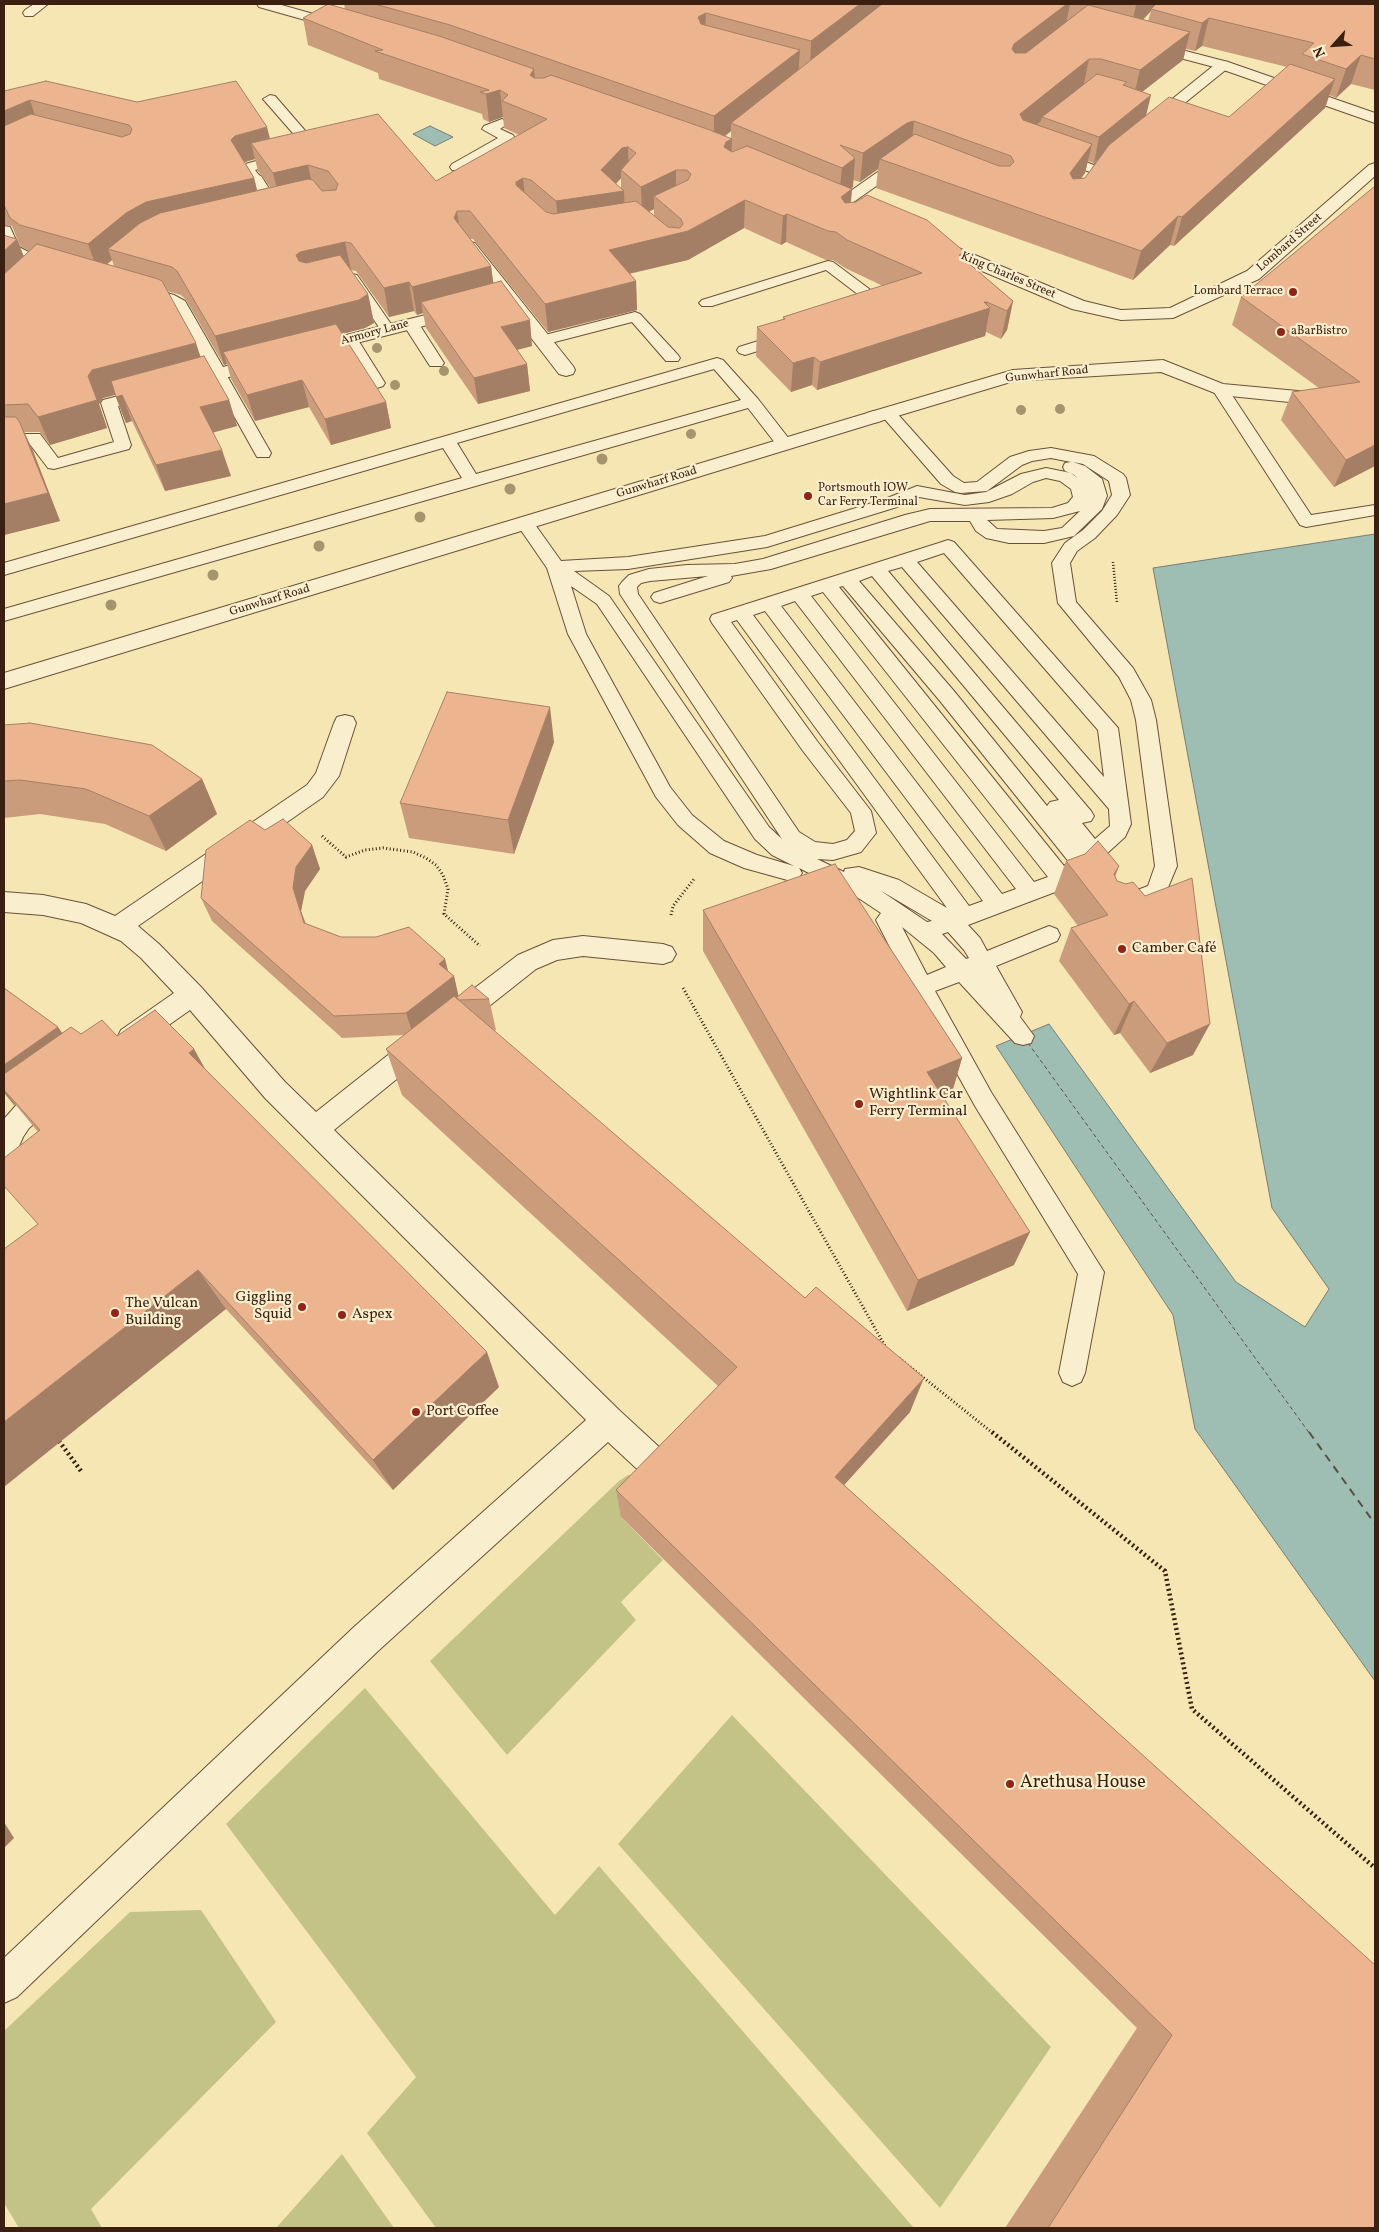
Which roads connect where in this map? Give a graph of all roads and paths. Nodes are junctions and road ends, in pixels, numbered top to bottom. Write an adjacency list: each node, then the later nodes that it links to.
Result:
1 (42, 4): 4 (lane)
2 (264, 4): 3 (street)
3 (285, 6): 5 (street)
4 (29, 13)
5 (356, 30)
6 (1132, 41): 7 (street)
7 (1223, 65): 10 (lane); 11 (street)
8 (270, 99): 20 (lane)
9 (1144, 108): 10 (lane)
10 (1163, 114): 13 (lane)
11 (1375, 118)
12 (502, 123): 17 (lane)
13 (1148, 126)
14 (1126, 145): 19 (lane)
15 (1042, 150): 19 (lane)
16 (919, 159): 24 (lane)
17 (457, 167)
18 (1375, 168): 37 (street, Lombard Street)
19 (1096, 170): 21 (lane)
20 (255, 179): 25 (street)
21 (1087, 183)
22 (823, 198): 24 (street)
23 (291, 205): 25 (street)
24 (840, 205): 26 (street)
25 (274, 209): 27 (street)
26 (856, 212)
27 (255, 213)
28 (4, 231): 31 (street)
29 (917, 238): 37 (street, King Charles Street)
30 (467, 245): 34 (street)
31 (30, 276)
32 (341, 278): 41 (lane)
33 (119, 284): 49 (street)
34 (510, 298): 35 (street); 44 (street)
35 (492, 303)
36 (707, 303): 39 (lane)
37 (1078, 305)
38 (474, 308): 40 (street, Armory Lane)
39 (864, 312)
40 (411, 324): 41 (street, Armory Lane); 47 (lane)
41 (388, 330): 43 (street, Armory Lane)
42 (800, 332): 45 (lane)
43 (350, 340): 49 (street, Armory Lane); 50 (lane)
44 (543, 340): 46 (lane); 48 (street)
45 (745, 350)
46 (672, 358)
47 (436, 364)
48 (566, 370)
49 (218, 374): 51 (lane); 60 (lane)
50 (377, 383)
51 (182, 384)
52 (164, 388): 57 (lane)
53 (1220, 389): 54 (street, Gunwharf Road); 56 (street, Gunwharf Road); 64 (lane)
54 (1319, 399)
55 (752, 402): 58 (lane); 59 (lane); 62 (lane)
56 (881, 415): 59 (street, Gunwharf Road); 61 (lane); 86 (lane)
57 (4, 439)
58 (447, 441): 62 (lane); 71 (lane)
59 (786, 444): 67 (street, Gunwharf Road)
60 (264, 453)
61 (916, 476): 63 (lane); 66 (lane); 70 (lane)
62 (472, 481): 74 (lane)
63 (1014, 485): 65 (lane); 65 (lane)
64 (1375, 510)
65 (975, 515): 66 (lane)
66 (911, 519): 69 (lane)
67 (525, 523): 70 (lane); 75 (street, Gunwharf Road)
68 (890, 564): 73 (lane); 77 (lane); 77 (lane); 78 (lane); 81 (lane); 81 (lane)
69 (765, 565): 72 (lane); 73 (lane)
70 (556, 567): 80 (lane); 83 (lane)
71 (4, 569)
72 (660, 598)
73 (784, 598): 84 (lane); 84 (lane); 84 (lane); 84 (lane)
74 (4, 615)
75 (4, 681)
76 (345, 724): 79 (street)
77 (1114, 781): 78 (lane)
78 (1119, 807): 81 (lane)
79 (291, 809): 88 (street); 93 (path)
80 (717, 847): 82 (lane); 91 (path)
81 (1100, 847): 84 (lane)
82 (791, 873)
83 (831, 875): 84 (lane); 89 (lane)
84 (1006, 901): 89 (lane); 92 (lane)
85 (4, 902): 88 (street)
86 (1113, 908)
87 (887, 920): 94 (lane)
88 (118, 927): 95 (street)
89 (925, 932): 92 (lane)
90 (1049, 935): 92 (lane)
91 (663, 954): 93 (street); 100 (path)
92 (973, 966): 94 (lane)
93 (511, 973): 98 (street)
94 (922, 987): 102 (lane)
95 (192, 994): 96 (street); 98 (street)
96 (110, 1052)
97 (69, 1081): 99 (street)
98 (315, 1129): 103 (street)
99 (4, 1149)
100 (890, 1350)
101 (898, 1356): 107 (path)
102 (1072, 1373)
103 (608, 1421): 105 (street); 108 (street)
104 (59, 1442): 106 (path)
105 (647, 1457)
106 (81, 1471)
107 (1375, 1868)
108 (4, 1984)

